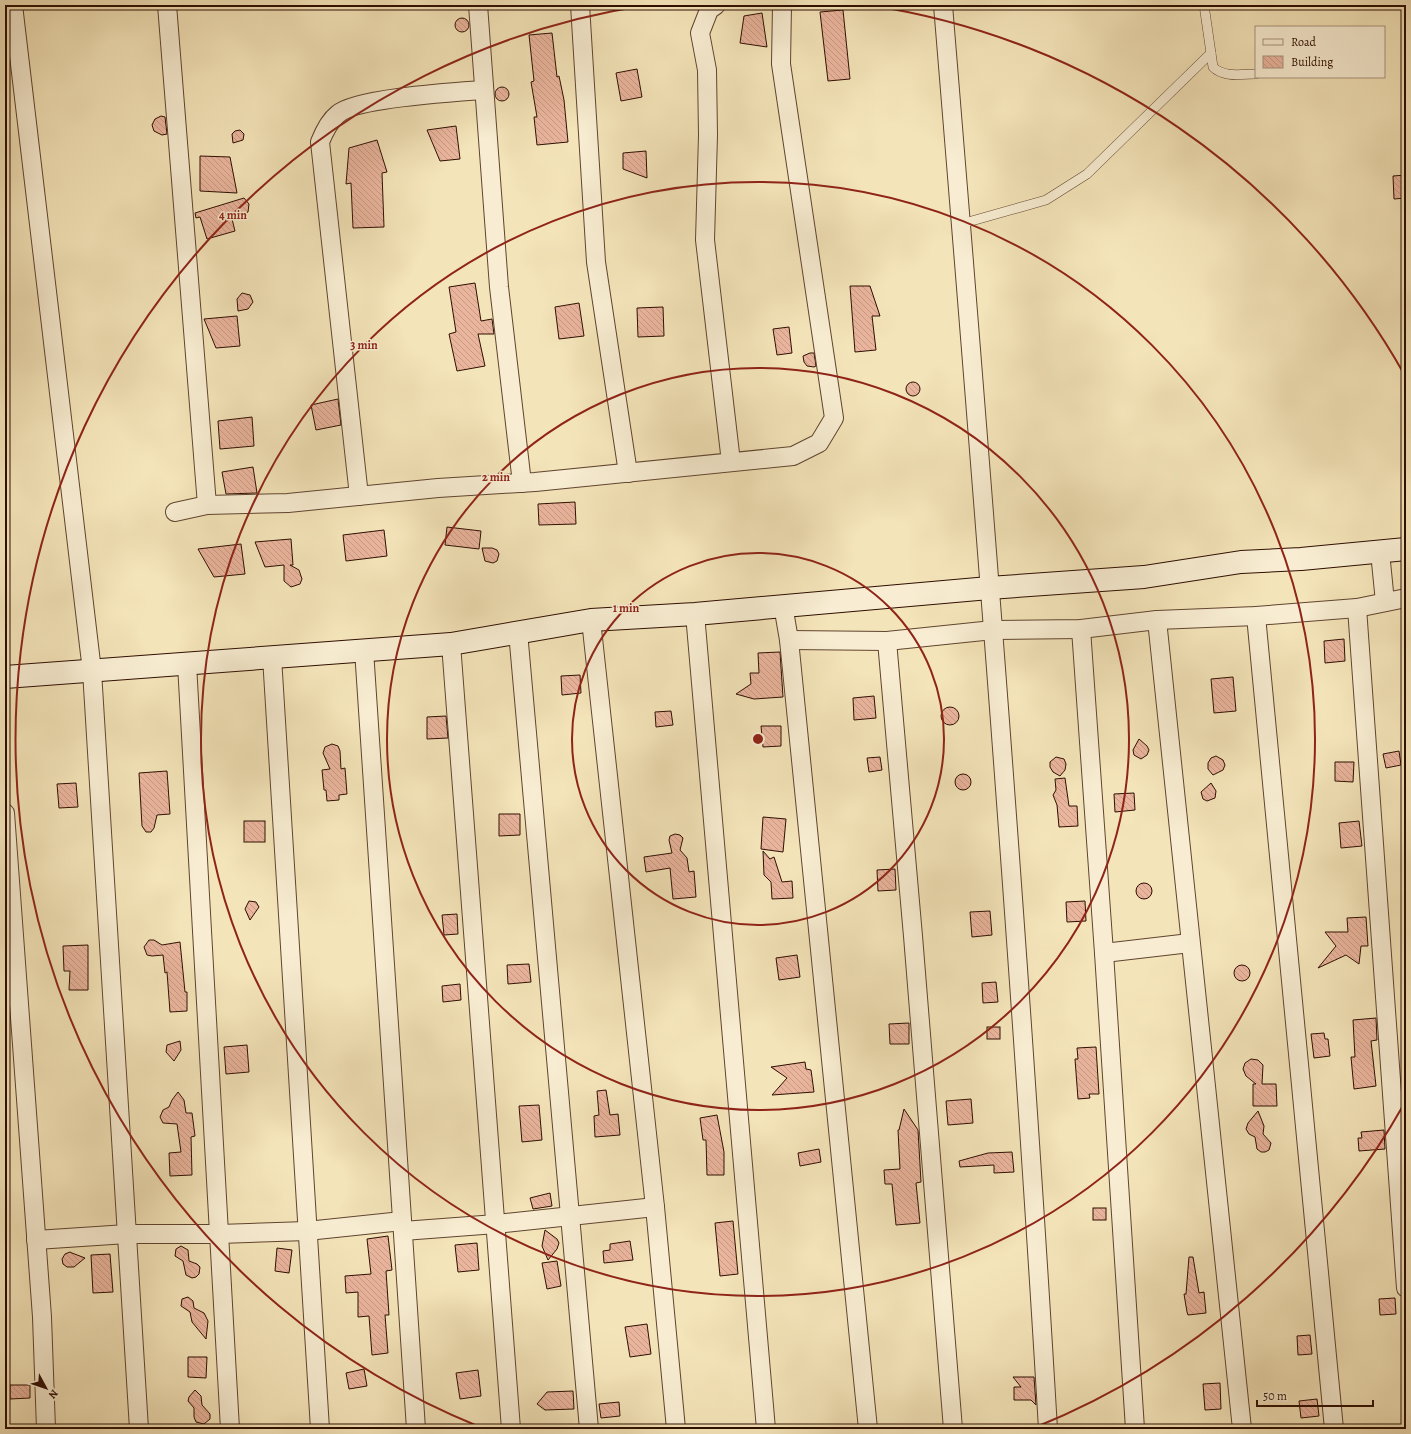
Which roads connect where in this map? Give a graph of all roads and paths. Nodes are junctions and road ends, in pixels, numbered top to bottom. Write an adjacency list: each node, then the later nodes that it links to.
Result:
1 (13, 5): 39 (street)
2 (167, 5): 17 (street)
3 (478, 5): 11 (street)
4 (580, 5): 14 (street)
5 (716, 5): 13 (street)
6 (782, 5): 13 (street)
7 (943, 5): 12 (street)
8 (1204, 5): 9 (lane)
9 (1211, 53): 10 (lane); 12 (lane)
10 (1255, 74)
11 (483, 90): 15 (street); 16 (street)
12 (961, 224): 21 (street)
13 (731, 462): 14 (street)
14 (628, 473): 15 (street)
15 (522, 483): 16 (street)
16 (359, 496): 17 (street)
17 (207, 505): 18 (street)
18 (175, 512)
19 (1406, 549): 20 (street)
20 (1380, 552): 21 (street); 23 (street)
21 (989, 588): 24 (street); 31 (street)
22 (1406, 598): 23 (street)
23 (1385, 602): 25 (street)
24 (783, 605): 26 (street); 33 (street)
25 (1357, 608): 27 (street); 52 (street)
26 (695, 614): 28 (street); 61 (street)
27 (1256, 616): 29 (street); 67 (street)
28 (591, 620): 32 (street); 44 (street)
29 (1157, 620): 30 (street); 42 (street)
30 (1081, 629): 31 (street); 43 (street)
31 (993, 630): 34 (street); 64 (street)
32 (518, 632): 35 (street); 45 (street)
33 (789, 640): 34 (street); 62 (street)
34 (887, 641): 63 (street)
35 (451, 644): 36 (street); 46 (street)
36 (364, 650): 37 (street); 47 (street)
37 (272, 658): 38 (street); 48 (street)
38 (187, 664): 39 (street); 50 (street)
39 (92, 671): 40 (street); 49 (street)
40 (5, 678)
41 (5, 813): 51 (street)
42 (1190, 944): 43 (street); 66 (street)
43 (1104, 953): 65 (street)
44 (655, 1207): 45 (street); 60 (street)
45 (569, 1217): 46 (street); 59 (street)
46 (496, 1224): 47 (street); 58 (street)
47 (402, 1226): 48 (street); 57 (street)
48 (307, 1231): 50 (street); 56 (street)
49 (127, 1234): 50 (street); 51 (street); 54 (street)
50 (219, 1234): 55 (street)
51 (36, 1240): 53 (street)
52 (1406, 1288)
53 (46, 1429)
54 (139, 1429)
55 (230, 1429)
56 (320, 1429)
57 (416, 1429)
58 (511, 1429)
59 (589, 1429)
60 (676, 1429)
61 (766, 1429)
62 (868, 1429)
63 (953, 1429)
64 (1048, 1429)
65 (1134, 1429)
66 (1242, 1429)
67 (1334, 1429)

